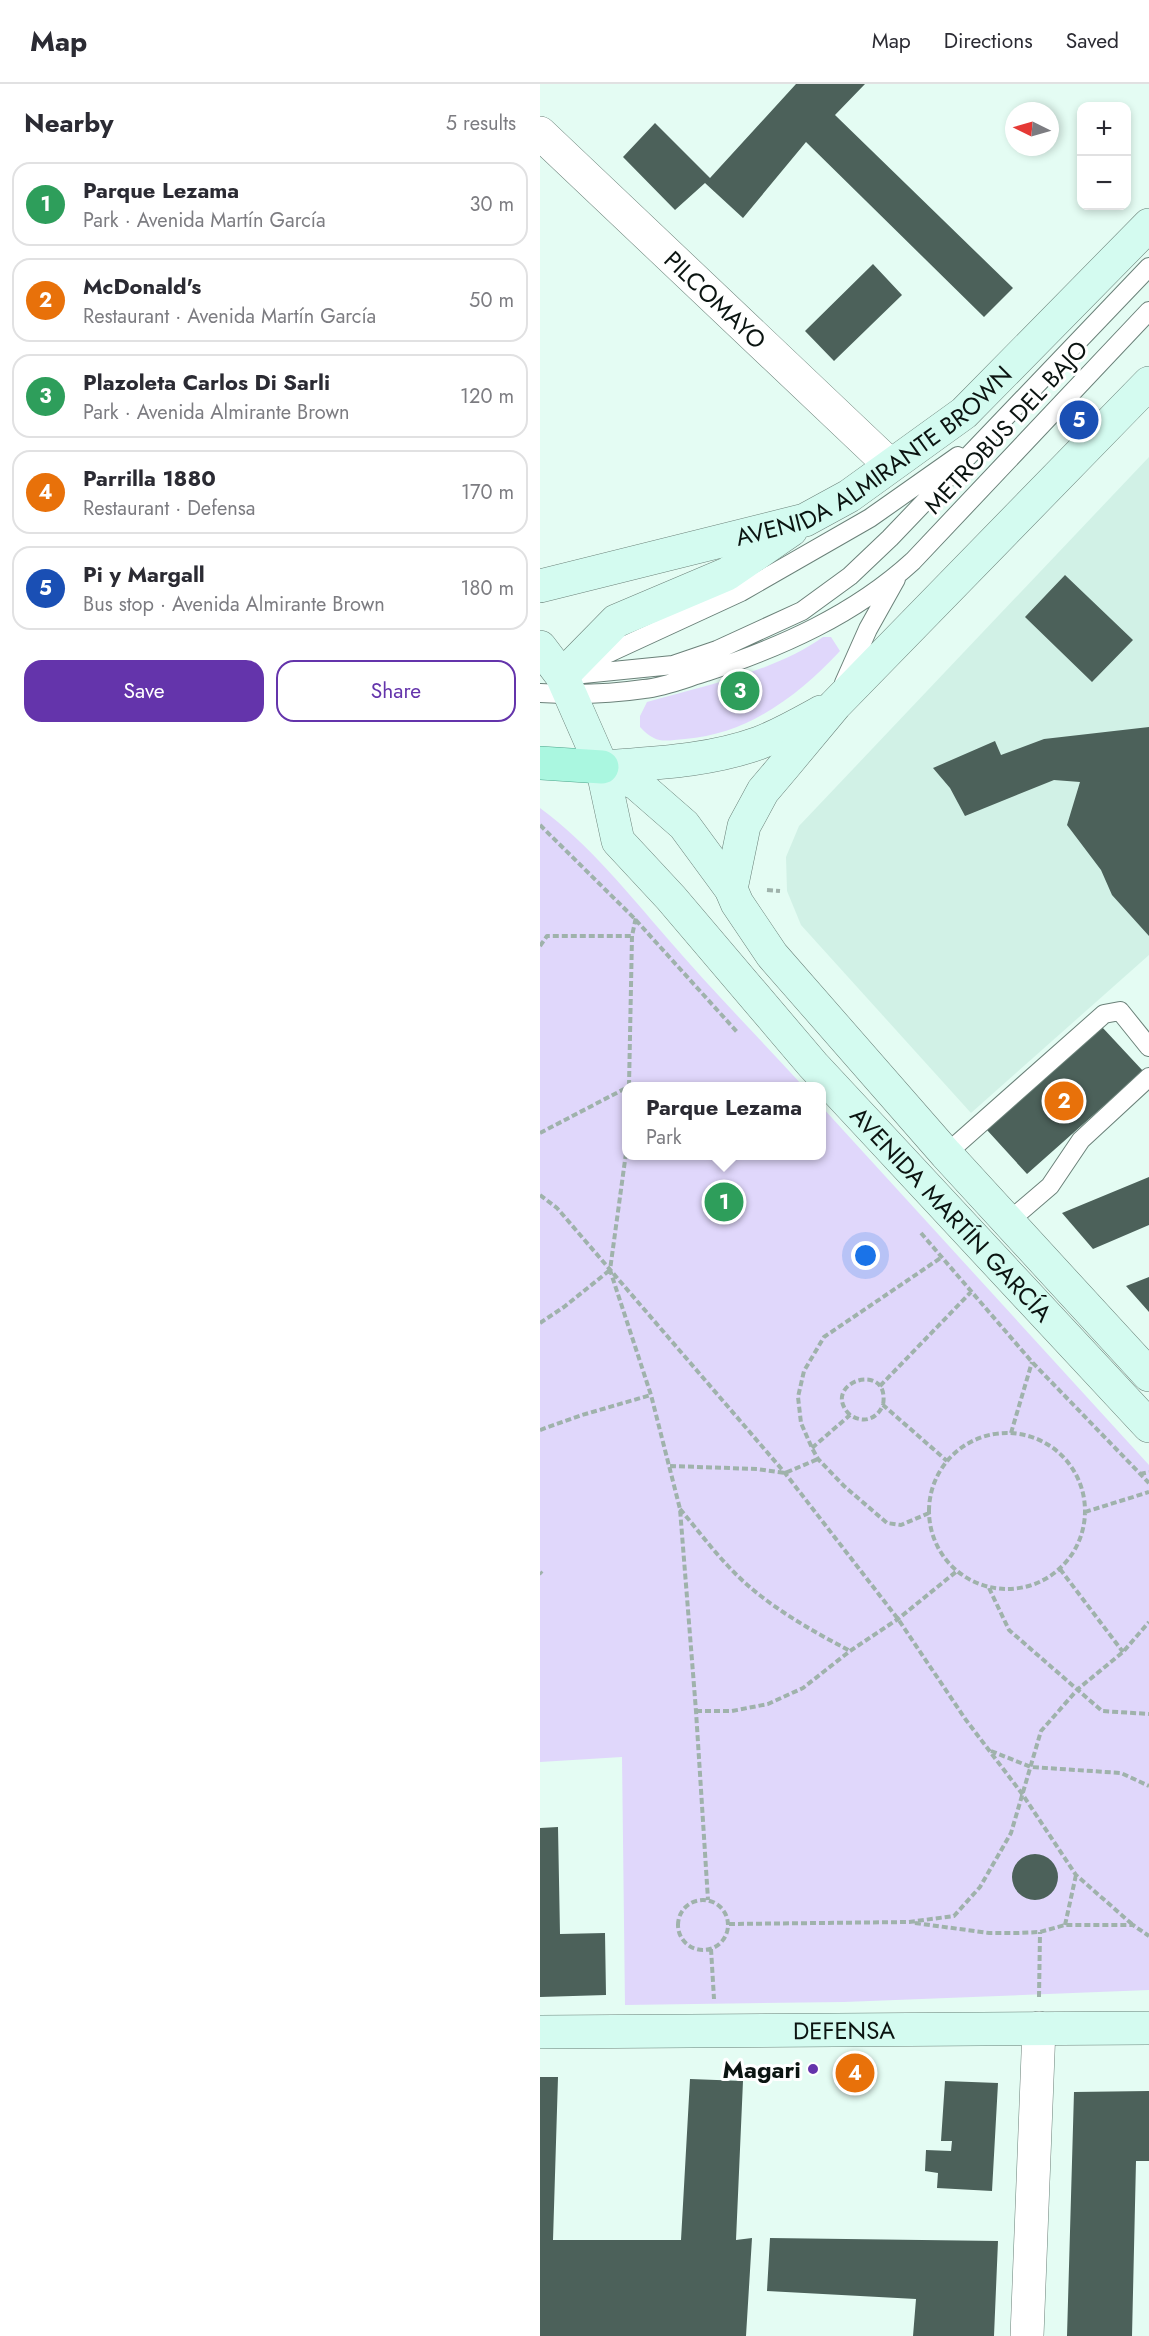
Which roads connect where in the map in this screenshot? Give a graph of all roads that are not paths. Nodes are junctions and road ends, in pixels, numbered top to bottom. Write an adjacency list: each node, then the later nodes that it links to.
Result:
1 (540, 133): 7 (street, PILCOMAYO)
2 (1149, 225): 7 (main road, AVENIDA ALMIRANTE BROWN)
3 (1149, 267): 6 (lane, METROBUS DEL BAJO)
4 (1149, 311): 9 (lane, METROBUS DEL BAJO)
5 (1149, 383): 13 (main road)
6 (994, 430): 12 (lane, METROBUS DEL BAJO); 12 (lane, METROBUS DEL BAJO)
7 (890, 465): 8 (main road, AVENIDA ALMIRANTE BROWN)
8 (805, 520): 10 (main road, AVENIDA ALMIRANTE BROWN); 12 (main road)
9 (898, 575): 12 (lane, METROBUS DEL BAJO); 13 (lane, METROBUS DEL BAJO)
10 (540, 586)
11 (540, 647): 12 (main road, AVENIDA MARTÍN GARCÍA)
12 (553, 684): 15 (main road, AVENIDA MARTÍN GARCÍA)
13 (835, 705): 15 (main road); 16 (main road)
14 (540, 763): 15 (main road)
15 (602, 767): 16 (main road, AVENIDA MARTÍN GARCÍA); 22 (main road, AVENIDA MARTÍN GARCÍA)
16 (732, 890): 19 (main road, AVENIDA MARTÍN GARCÍA)
17 (1149, 1047): 19 (lane)
18 (1149, 1077): 20 (lane)
19 (946, 1154): 20 (main road, AVENIDA MARTÍN GARCÍA)
20 (1008, 1222): 21 (main road, AVENIDA MARTÍN GARCÍA)
21 (1149, 1375)
22 (1149, 1426)
23 (1039, 2028): 24 (main road, DEFENSA); 25 (main road, DEFENSA); 26 (street)
24 (1149, 2028)
25 (540, 2032)
26 (1027, 2336)

